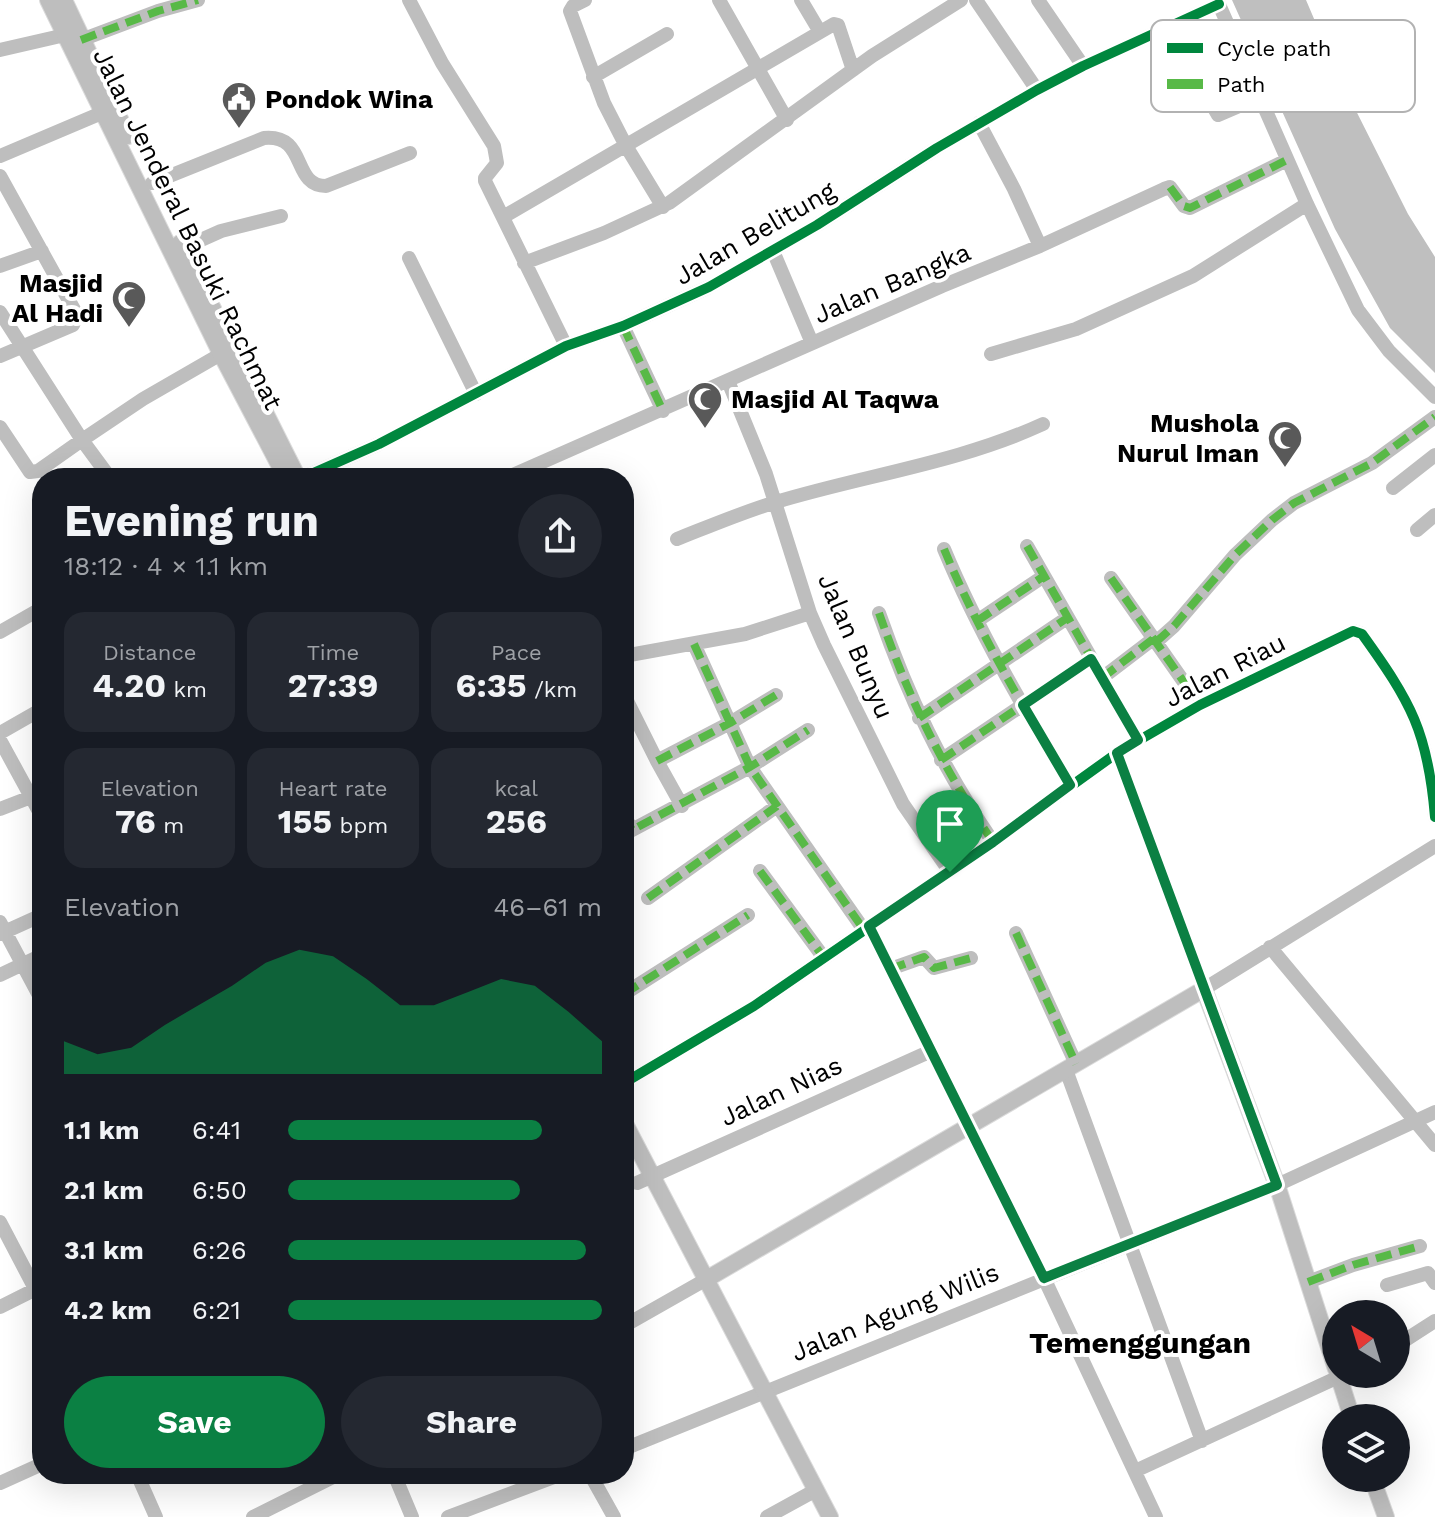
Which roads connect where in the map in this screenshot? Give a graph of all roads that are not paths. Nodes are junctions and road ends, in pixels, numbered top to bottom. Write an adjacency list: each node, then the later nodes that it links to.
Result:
1 (48, 0): 16 (main road, Jalan Jenderal Basuki Rachmat)
2 (64, 0): 16 (main road, Jalan Jenderal Basuki Rachmat)
3 (198, 0): 16 (street)
4 (409, 0): 36 (street)
5 (585, 0): 21 (street)
6 (719, 0): 19 (street)
7 (801, 0): 13 (street)
8 (961, 0): 20 (street)
9 (976, 0): 22 (street)
10 (1038, 0): 18 (street)
11 (1218, 2): 12 (street, Jalan Belitung)
12 (1180, 20)
13 (820, 32): 19 (street); 20 (street)
14 (667, 34): 21 (street)
15 (1151, 34): 18 (street, Jalan Belitung)
16 (73, 38): 17 (street); 23 (main road, Jalan Jenderal Basuki Rachmat); 32 (main road, Jalan Jenderal Basuki Rachmat)
17 (0, 50)
18 (1083, 66): 22 (street, Jalan Belitung)
19 (756, 68): 25 (street); 27 (street)
20 (853, 70): 25 (street)
21 (593, 77): 27 (street)
22 (1037, 90): 26 (street, Jalan Belitung)
23 (104, 112): 29 (street); 37 (main road, Jalan Jenderal Basuki Rachmat)
24 (1266, 112): 30 (street)
25 (787, 120): 34 (street)
26 (979, 123): 38 (street); 41 (street, Jalan Belitung)
27 (626, 146): 34 (street); 36 (street)
28 (410, 153): 32 (street)
29 (0, 156)
30 (1287, 160): 33 (street); 38 (street, Jalan Bangka)
31 (0, 176): 40 (street)
32 (152, 183): 37 (main road, Jalan Jenderal Basuki Rachmat)
33 (1307, 204): 51 (street); 55 (street)
34 (663, 207): 43 (street)
35 (281, 216): 39 (street)
36 (503, 217): 43 (street)
37 (169, 232): 39 (main road, Jalan Jenderal Basuki Rachmat); 50 (main road, Jalan Jenderal Basuki Rachmat)
38 (1040, 246): 47 (street, Jalan Bangka)
39 (183, 248): 65 (main road, Jalan Jenderal Basuki Rachmat)
40 (42, 251): 44 (street); 49 (street)
41 (773, 251): 46 (street, Jalan Belitung); 47 (street)
42 (409, 258): 54 (street)
43 (524, 263): 48 (street)
44 (0, 266)
45 (0, 312): 49 (street)
46 (623, 326): 48 (street, Jalan Belitung); 56 (street)
47 (812, 343): 53 (street, Jalan Bangka)
48 (566, 346): 54 (street, Jalan Belitung)
49 (21, 348): 52 (street); 60 (street)
50 (221, 354): 60 (street); 64 (main road, Jalan Jenderal Basuki Rachmat)
51 (991, 354)
52 (0, 356)
53 (728, 381): 56 (street, Jalan Bangka); 70 (street, Jalan Bunyu)
54 (476, 394): 66 (street, Jalan Belitung)
55 (1435, 397)
56 (663, 411): 67 (street, Jalan Bangka)
57 (1435, 417): 84 (street)
58 (1043, 424): 70 (street)
59 (0, 427): 68 (street)
60 (82, 440): 62 (street); 63 (street)
61 (1435, 455): 69 (street)
62 (42, 468)
63 (103, 468)
64 (281, 468)
65 (295, 468)
66 (323, 468)
67 (529, 468)
68 (32, 472)
69 (1393, 488)
70 (775, 502): 73 (street); 78 (street, Jalan Bunyu)
71 (1435, 515): 72 (street)
72 (1417, 530)
73 (677, 539)
74 (1027, 546): 76 (street)
75 (944, 549): 82 (street)
76 (1044, 576): 81 (street); 82 (street)
77 (1111, 578): 84 (street)
78 (810, 613): 85 (street); 117 (street, Jalan Bunyu)
79 (879, 613): 95 (street)
80 (32, 614): 83 (street)
81 (1067, 618): 87 (street); 88 (street)
82 (977, 621): 88 (street)
83 (0, 632)
84 (1154, 641): 89 (street); 92 (street)
85 (694, 644): 86 (street); 96 (street)
86 (634, 654)
87 (1091, 659): 89 (street); 91 (street)
88 (1000, 663): 91 (street); 95 (street)
89 (1102, 678): 100 (street)
90 (776, 695): 96 (street)
91 (1023, 705): 103 (street); 106 (street)
92 (1200, 705): 100 (street, Jalan Riau); 112 (street, Jalan Riau)
93 (32, 715): 98 (street)
94 (634, 715): 104 (street)
95 (919, 718): 103 (street)
96 (730, 723): 104 (street); 105 (street)
97 (808, 730): 105 (street)
98 (0, 733)
99 (0, 740): 102 (street)
100 (1138, 740): 101 (street, Jalan Riau)
101 (1117, 753): 106 (street, Jalan Riau); 133 (street)
102 (5, 760): 107 (street)
103 (941, 760): 114 (street)
104 (657, 761): 109 (street)
105 (750, 767): 109 (street); 110 (street)
106 (1070, 785): 114 (street, Jalan Riau)
107 (32, 798)
108 (32, 806): 111 (street)
109 (682, 806): 113 (street)
110 (777, 806): 118 (street); 121 (street)
111 (0, 809)
112 (1435, 817)
113 (634, 829)
114 (993, 842): 117 (street, Jalan Riau)
115 (1435, 846): 124 (street)
116 (760, 871): 125 (street)
117 (950, 872): 121 (street, Jalan Riau)
118 (648, 898)
119 (748, 915): 132 (street)
120 (32, 918): 122 (street)
121 (866, 928): 125 (street, Jalan Riau); 129 (street)
122 (2, 929): 128 (street)
123 (1016, 933): 135 (street)
124 (1270, 947): 133 (street); 138 (street)
125 (824, 958): 136 (street, Jalan Riau)
126 (971, 958): 129 (street)
127 (32, 960): 128 (street)
128 (23, 964): 130 (street); 131 (street)
129 (890, 969): 134 (street)
130 (0, 975)
131 (32, 982)
132 (634, 988)
133 (1204, 989): 135 (main road); 142 (main road)
134 (931, 1051): 139 (street); 141 (street, Jalan Nias)
135 (1071, 1067): 139 (main road); 144 (street)
136 (634, 1077)
137 (1435, 1112): 138 (street, Jalan Agung Wilis)
138 (1416, 1122): 140 (street); 142 (street, Jalan Agung Wilis)
139 (968, 1127): 146 (street); 148 (main road)
140 (1435, 1145)
141 (637, 1183): 148 (main road)
142 (1277, 1185): 144 (street, Jalan Agung Wilis); 149 (main road)
143 (0, 1222): 147 (street)
144 (1131, 1243): 146 (street, Jalan Agung Wilis); 160 (street)
145 (1420, 1246): 149 (street)
146 (1044, 1278): 159 (street, Jalan Agung Wilis); 163 (street)
147 (32, 1280)
148 (705, 1280): 154 (street); 159 (main road)
149 (1308, 1282): 156 (main road)
150 (1435, 1283): 151 (street)
151 (1387, 1285)
152 (32, 1296): 153 (street)
153 (0, 1307)
154 (634, 1320)
155 (1435, 1321): 157 (street)
156 (1322, 1324)
157 (1410, 1337)
158 (1322, 1382): 160 (street)
159 (764, 1391): 161 (street, Jalan Agung Wilis); 170 (main road)
160 (1202, 1441): 163 (street)
161 (634, 1445)
162 (32, 1469): 164 (street)
163 (1135, 1471): 179 (street)
164 (0, 1483)
165 (141, 1484): 172 (street)
166 (319, 1484): 173 (street)
167 (398, 1484): 174 (street)
168 (535, 1484): 175 (street)
169 (596, 1484): 176 (street)
170 (816, 1490): 177 (street); 178 (main road)
171 (1377, 1492): 180 (main road)
172 (156, 1517)
173 (253, 1517)
174 (412, 1517)
175 (448, 1517)
176 (614, 1517)
177 (767, 1517)
178 (830, 1517)
179 (1156, 1517)
180 (1386, 1517)

